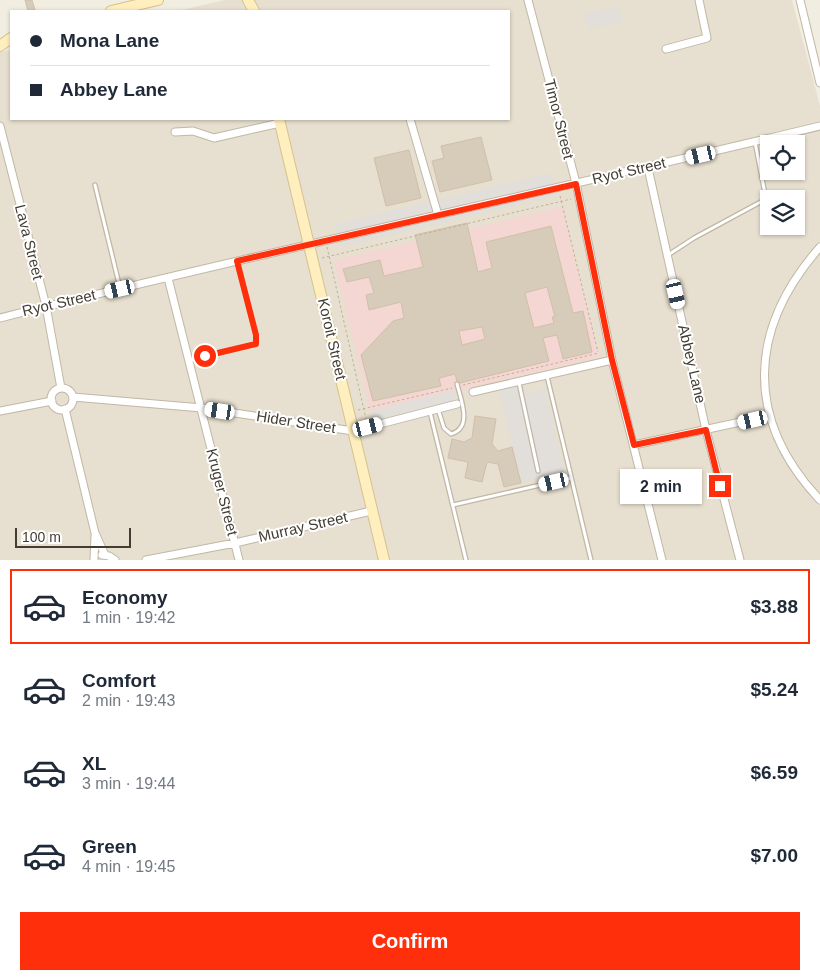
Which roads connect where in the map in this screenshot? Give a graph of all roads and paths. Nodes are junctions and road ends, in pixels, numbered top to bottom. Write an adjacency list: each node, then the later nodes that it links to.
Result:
1 (158, 0): 5 (street)
2 (528, 0): 17 (street, Timor Street)
3 (699, 0): 8 (street)
4 (800, 0): 9 (street)
5 (115, 10)
6 (10, 37): 7 (street)
7 (0, 46)
8 (666, 48)
9 (820, 83)
10 (410, 120): 22 (street)
11 (280, 121): 14 (street); 24 (street, Koroit Street)
12 (0, 126): 32 (street, Lava Street)
13 (820, 126): 15 (street, Ryot Street)
14 (175, 132)
15 (755, 142): 16 (street, Ryot Street); 26 (lane)
16 (648, 168): 17 (street, Ryot Street); 26 (street, Abbey Lane)
17 (576, 184): 19 (street, Ryot Street); 20 (street, Timor Street)
18 (95, 185): 31 (lane)
19 (558, 188): 21 (path); 22 (street, Ryot Street)
20 (579, 198): 21 (path); 35 (street, Timor Street)
21 (561, 202): 27 (path); 38 (path)
22 (438, 215): 23 (street, Ryot Street)
23 (326, 242): 24 (street, Ryot Street); 27 (path)
24 (310, 245): 28 (street, Koroit Street); 29 (street, Ryot Street)
25 (820, 247): 51 (street)
26 (667, 256): 53 (street, Abbey Lane)
27 (329, 257): 28 (path); 45 (path)
28 (314, 260): 50 (street, Koroit Street)
29 (237, 261): 30 (street, Ryot Street); 34 (lane)
30 (168, 278): 31 (street, Ryot Street); 34 (street, Kruger Street)
31 (120, 289): 32 (street, Ryot Street)
32 (46, 306): 33 (street, Ryot Street); 39 (street, Lava Street)
33 (0, 318)
34 (190, 360): 44 (street, Kruger Street)
35 (612, 360): 36 (street); 55 (street, Timor Street)
36 (547, 376): 37 (street); 57 (lane)
37 (519, 382): 40 (street); 56 (lane)
38 (458, 385): 45 (path); 47 (lane)
39 (60, 388): 41 (street); 42 (street)
40 (473, 392)
41 (73, 398): 44 (street, Hider Street); 46 (street)
42 (52, 401): 46 (street); 48 (street)
43 (456, 404): 47 (street, Hider Street)
44 (202, 408): 54 (street, Hider Street); 62 (street, Kruger Street)
45 (364, 408): 50 (path); 52 (path)
46 (65, 409): 61 (street)
47 (438, 409): 49 (street, Hider Street)
48 (0, 411)
49 (430, 411): 52 (street, Hider Street); 59 (lane)
50 (349, 412): 54 (street, Koroit Street)
51 (768, 416): 53 (street); 58 (street)
52 (368, 427): 54 (street, Hider Street)
53 (706, 430): 55 (street); 72 (street, Abbey Lane)
54 (353, 431): 60 (street, Koroit Street)
55 (634, 445): 71 (street, Timor Street)
56 (538, 471)
57 (571, 478): 59 (lane); 70 (lane)
58 (820, 500)
59 (452, 505): 69 (lane)
60 (372, 511): 62 (street, Murray Street); 68 (street, Koroit Street)
61 (95, 533): 63 (street); 64 (street)
62 (235, 543): 66 (street, Murray Street); 67 (street, Kruger Street)
63 (105, 555): 64 (street); 65 (street)
64 (94, 560)
65 (114, 560)
66 (146, 560)
67 (239, 560)
68 (384, 560)
69 (466, 560)
70 (591, 560)
71 (662, 560)
72 (740, 560)

